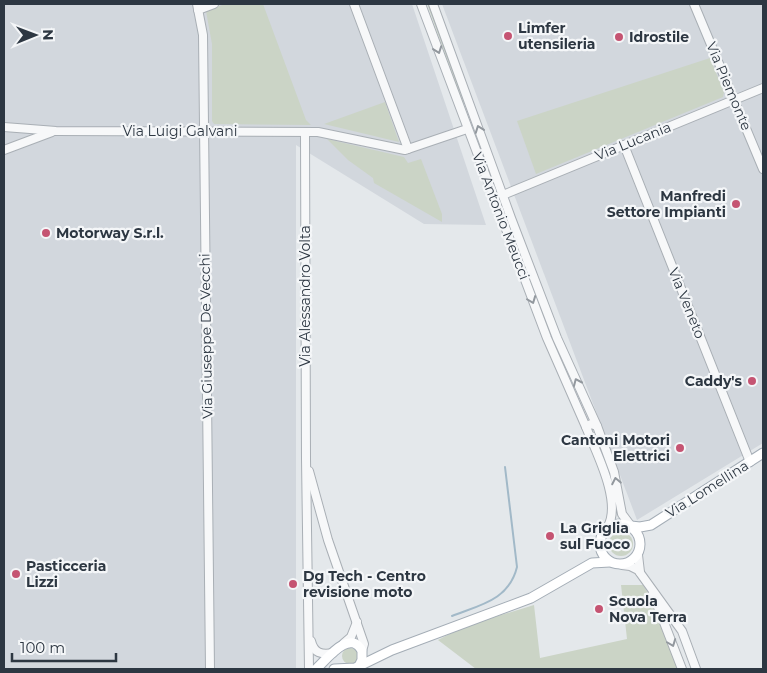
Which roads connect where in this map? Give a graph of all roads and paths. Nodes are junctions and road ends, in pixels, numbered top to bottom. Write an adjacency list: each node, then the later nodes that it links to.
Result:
1 (214, 4): 6 (street)
2 (354, 4): 15 (street)
3 (421, 4): 10 (street, Via Antonio Meucci, one-way to 10)
4 (433, 4): 18 (street, Via Antonio Meucci, one-way to 4)
5 (694, 4): 8 (street, Via Piemonte)
6 (197, 7): 11 (street, Via Giuseppe De Vecchi)
7 (763, 88): 8 (street, Via Lucania)
8 (734, 99): 14 (street, Via Lucania); 17 (street, Via Piemonte)
9 (4, 127): 12 (street, Via Luigi Galvani)
10 (468, 129): 15 (street); 19 (street, Via Antonio Meucci, one-way to 19)
11 (204, 130): 12 (street, Via Luigi Galvani); 13 (street, Via Luigi Galvani); 40 (street, Via Giuseppe De Vecchi)
12 (56, 131): 16 (street, Via Luigi Galvani)
13 (305, 132): 15 (street, Via Luigi Galvani); 22 (street, Via Alessandro Volta)
14 (624, 145): 18 (street, Via Lucania); 23 (street, Via Veneto)
15 (408, 149)
16 (4, 150)
17 (763, 169)
18 (503, 195): 20 (street, Via Antonio Meucci, one-way to 18)
19 (586, 426): 20 (street); 26 (street, Via Antonio Meucci)
20 (597, 426): 25 (street, Via Antonio Meucci, one-way to 20)
21 (763, 453): 23 (main road, Via Lomellina)
22 (306, 459): 35 (street, Via Alessandro Volta); 36 (street, Via Alessandro Volta)
23 (750, 462): 24 (main road, Via Lomellina)
24 (651, 525): 25 (main road, Via Lomellina); 27 (main road, Via Lomellina)
25 (631, 526): 26 (main road); 27 (main road)
26 (607, 528): 28 (main road)
27 (641, 544): 29 (main road)
28 (600, 545): 30 (main road); 31 (main road)
29 (638, 555): 32 (main road); 33 (street)
30 (610, 562): 31 (main road); 32 (main road)
31 (592, 563): 38 (main road)
32 (622, 565): 33 (street)
33 (641, 574): 34 (street)
34 (650, 585): 44 (street, one-way to 44); 45 (street)
35 (357, 622): 37 (street); 38 (street, Via Alessandro Volta)
36 (309, 634): 37 (street); 41 (street, Via Alessandro Volta)
37 (338, 649): 38 (main road); 39 (main road); 42 (main road)
38 (364, 661): 39 (main road)
39 (344, 668): 43 (main road)
40 (210, 669)
41 (309, 669)
42 (316, 669)
43 (334, 669)
44 (682, 669)
45 (696, 669)

